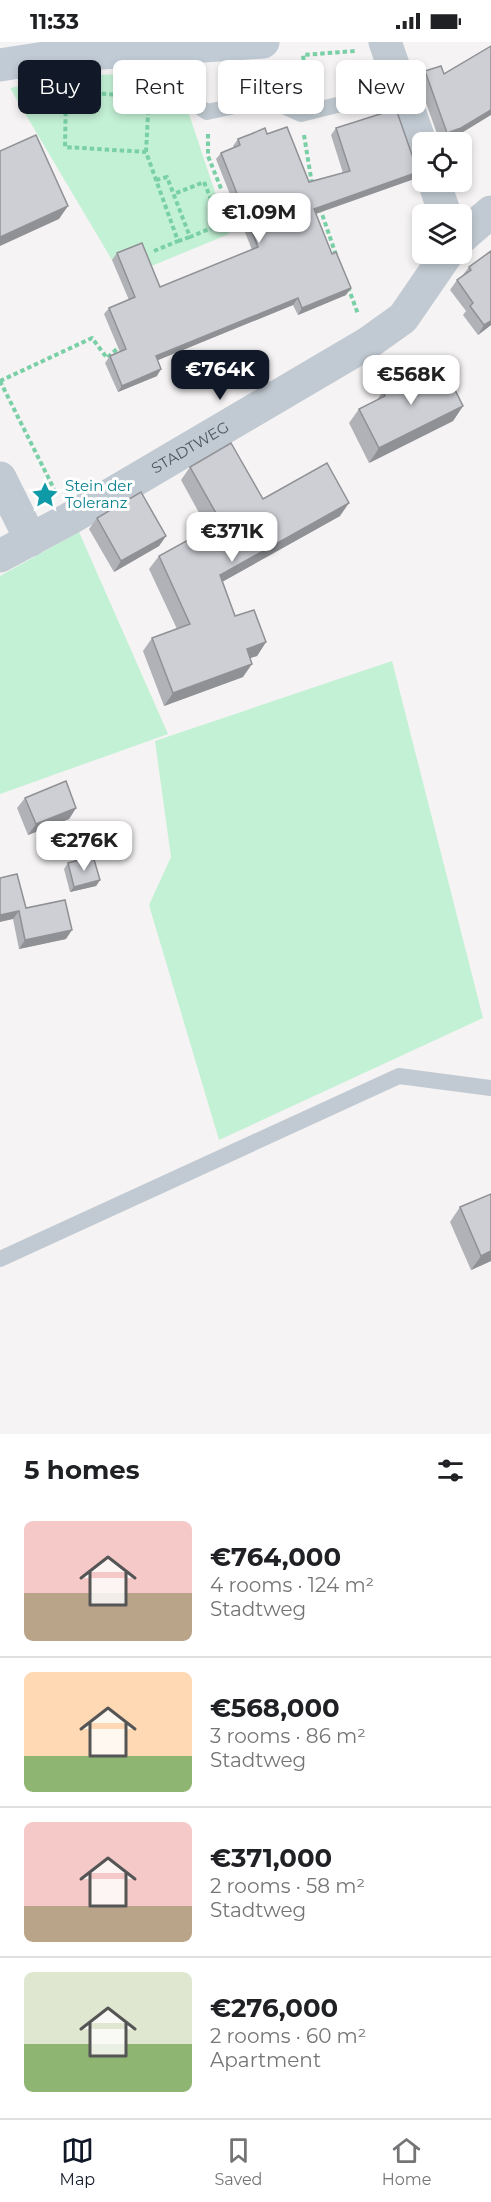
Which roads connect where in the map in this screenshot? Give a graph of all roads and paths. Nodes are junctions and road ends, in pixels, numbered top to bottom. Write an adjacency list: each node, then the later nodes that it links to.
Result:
1 (263, 42): 4 (main road)
2 (383, 44): 3 (path); 6 (lane); 11 (street)
3 (304, 60)
4 (0, 64)
5 (113, 94): 12 (path)
6 (324, 108)
7 (218, 110): 8 (lane)
8 (207, 112): 14 (path)
9 (148, 114): 12 (path)
10 (301, 114): 15 (path)
11 (416, 132)
12 (146, 152): 13 (path)
13 (156, 180): 16 (path); 21 (path)
14 (222, 191)
15 (314, 191)
16 (174, 194): 20 (path); 20 (path)
17 (317, 202): 23 (path)
18 (491, 212): 19 (street)
19 (472, 228)
20 (190, 237): 21 (path)
21 (178, 241): 22 (path)
22 (154, 250)
23 (337, 256)
24 (440, 264): 26 (street, STADTWEG)
25 (345, 278): 26 (path)
26 (368, 343): 30 (street, STADTWEG)
27 (118, 348): 28 (path)
28 (0, 381): 30 (path)
29 (0, 478): 31 (street)
30 (69, 519): 31 (street, STADTWEG)
31 (31, 540): 32 (street, STADTWEG)
32 (0, 556)
33 (491, 1088): 34 (lane)
34 (0, 1259)

